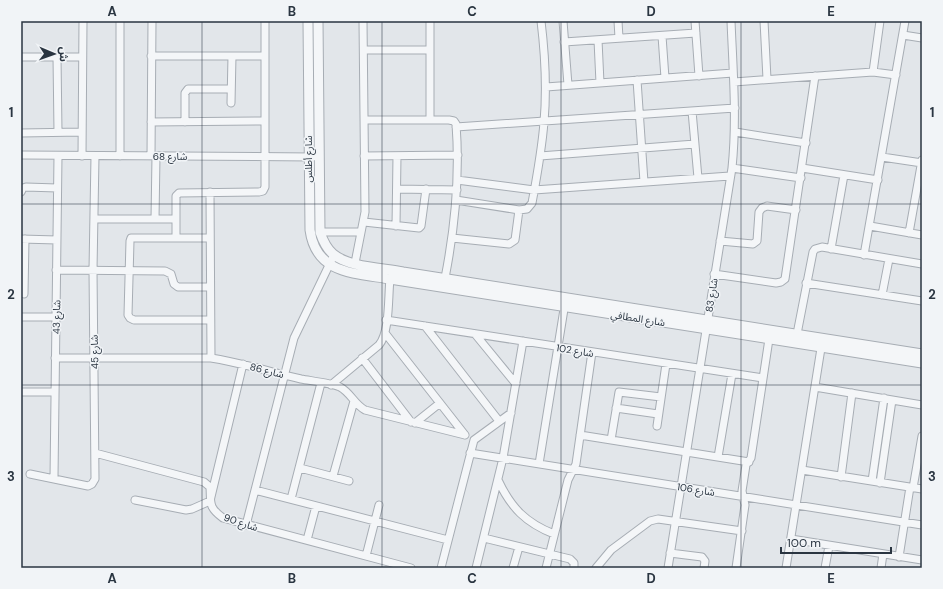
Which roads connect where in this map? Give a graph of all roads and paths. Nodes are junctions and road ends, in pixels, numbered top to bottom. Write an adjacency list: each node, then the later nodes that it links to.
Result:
1 (83, 21): 31 (street)
2 (120, 21): 68 (street)
3 (152, 21): 26 (street)
4 (265, 21): 28 (street)
5 (308, 21): 74 (street, شارع أطلس)
6 (318, 21): 75 (street, شارع أطلس)
7 (363, 21): 24 (street)
8 (430, 21): 25 (street)
9 (541, 21): 43 (street)
10 (563, 21): 23 (street)
11 (618, 21): 20 (street)
12 (695, 21): 17 (street)
13 (731, 21): 33 (street, شارع 83)
14 (764, 21): 38 (street)
15 (880, 21): 32 (street)
16 (905, 21): 18 (street)
17 (696, 34): 19 (street); 35 (street)
18 (903, 35): 21 (street); 34 (street)
19 (662, 36): 20 (street); 37 (street)
20 (619, 38): 22 (street)
21 (922, 38)
22 (598, 40): 23 (street); 41 (street)
23 (564, 42): 42 (street)
24 (364, 50): 25 (street); 49 (street)
25 (430, 50): 50 (street)
26 (151, 56): 27 (street); 52 (street)
27 (232, 56): 28 (street); 44 (street)
28 (265, 56): 54 (street)
29 (21, 57): 30 (street)
30 (57, 57): 31 (street); 56 (street)
31 (82, 57): 57 (street)
32 (873, 72): 34 (street); 36 (street)
33 (733, 73): 35 (street); 40 (street, شارع 83)
34 (896, 75): 76 (street)
35 (699, 76): 37 (street)
36 (815, 76): 38 (street); 60 (street)
37 (665, 78): 39 (street)
38 (767, 79): 40 (street)
39 (638, 80): 41 (street); 48 (street)
40 (734, 82): 46 (street, شارع 83)
41 (600, 83): 42 (street)
42 (568, 85): 43 (street)
43 (546, 87): 51 (street)
44 (231, 89): 45 (street); 53 (street)
45 (231, 103)
46 (735, 108): 47 (street); 58 (street, شارع 83)
47 (692, 111): 48 (street); 61 (street)
48 (640, 114): 51 (street); 62 (street)
49 (364, 120): 50 (street); 70 (street)
50 (430, 120): 55 (street)
51 (544, 120): 55 (street); 72 (street)
52 (151, 122): 53 (street); 69 (street)
53 (185, 122): 54 (street)
54 (265, 122): 73 (street)
55 (456, 127): 64 (street)
56 (58, 132): 57 (street); 59 (street)
57 (82, 132): 66 (street)
58 (735, 132): 60 (street); 78 (street, شارع 83)
59 (21, 133)
60 (806, 143): 79 (street)
61 (695, 144): 62 (street); 82 (street)
62 (642, 148): 72 (street); 86 (street)
63 (21, 155): 65 (street, شارع 68)
64 (458, 155): 71 (street); 84 (street)
65 (58, 156): 66 (street, شارع 68); 87 (street, شارع 43)
66 (82, 156): 67 (street, شارع 68)
67 (95, 156): 68 (street, شارع 68); 100 (street, شارع 45)
68 (120, 156): 69 (street, شارع 68)
69 (153, 156): 73 (street, شارع 68); 98 (street)
70 (364, 156): 71 (street); 101 (street)
71 (397, 156): 88 (street)
72 (540, 156): 91 (street)
73 (265, 157): 74 (street, شارع 68); 93 (street)
74 (308, 157): 75 (street, شارع 68); 120 (street, شارع أطلس)
75 (318, 157): 104 (street, شارع أطلس)
76 (882, 157): 77 (street); 85 (street)
77 (922, 162): 94 (street)
78 (732, 168): 81 (street, شارع 83); 83 (street)
79 (802, 168): 80 (street); 83 (street)
80 (844, 175): 85 (street); 114 (street)
81 (730, 176): 82 (street); 113 (street, شارع 83)
82 (698, 178): 86 (street)
83 (801, 178): 97 (street)
84 (457, 180): 90 (street); 91 (street)
85 (878, 180): 103 (street)
86 (644, 182): 91 (street)
87 (57, 188): 92 (street); 112 (street, شارع 43)
88 (397, 189): 89 (street); 102 (street)
89 (426, 189): 90 (street); 102 (street)
90 (457, 190): 95 (street)
91 (534, 190): 96 (street)
92 (21, 192)
93 (210, 192): 99 (street); 109 (street)
94 (919, 198): 106 (street)
95 (456, 200): 96 (street); 110 (street)
96 (519, 210): 110 (street)
97 (796, 210): 113 (street); 125 (street)
98 (155, 219): 99 (street); 100 (street)
99 (176, 219): 108 (street)
100 (94, 220): 122 (street, شارع 45)
101 (364, 222): 102 (street); 105 (street)
102 (396, 226)
103 (870, 226): 106 (street); 116 (street)
104 (320, 232): 105 (street); 115 (street, شارع أطلس)
105 (362, 232): 118 (street)
106 (909, 233): 107 (street)
107 (922, 235)
108 (176, 238): 109 (street); 123 (street)
109 (210, 238): 130 (street)
110 (452, 238): 126 (street)
111 (23, 239): 112 (street); 128 (street)
112 (57, 240): 121 (street, شارع 43)
113 (720, 240): 125 (street, شارع 83)
114 (831, 249): 116 (street); 129 (street)
115 (334, 255): 118 (street); 120 (street)
116 (864, 255): 117 (street)
117 (889, 259): 119 (street); 132 (street)
118 (355, 263): 126 (street, شارع المطافي)
119 (922, 264)
120 (329, 265): 124 (street, شارع أطلس); 161 (street)
121 (56, 270): 122 (street); 137 (street, شارع 43)
122 (93, 270): 123 (street); 153 (street, شارع 45)
123 (129, 270): 130 (street); 138 (street)
124 (353, 273): 127 (street, شارع المطافي)
125 (714, 274): 141 (street, شارع 83)
126 (445, 278): 133 (street, شارع المطافي)
127 (390, 279): 135 (street, شارع المطافي); 139 (street)
128 (23, 280): 131 (street)
129 (806, 283): 132 (street); 145 (street)
130 (210, 287): 138 (street)
131 (24, 294)
132 (882, 295): 134 (street)
133 (566, 297): 135 (street); 141 (street, شارع المطافي)
134 (922, 301)
135 (564, 307): 141 (street, شارع المطافي); 149 (street)
136 (21, 317): 137 (street); 140 (street)
137 (56, 317): 152 (street, شارع 43)
138 (210, 320): 154 (street)
139 (386, 320): 142 (street, شارع 102); 143 (street)
140 (21, 324)
141 (706, 324): 145 (street, شارع المطافي); 146 (street, شارع المطافي); 159 (street, شارع 83)
142 (425, 326): 144 (street, شارع 102); 179 (street)
143 (385, 333): 155 (street); 174 (street)
144 (475, 334): 147 (street, شارع 102); 164 (street)
145 (796, 334): 148 (street, شارع المطافي)
146 (769, 339): 148 (street, شارع المطافي); 162 (street)
147 (523, 342): 149 (street, شارع 102); 164 (street)
148 (822, 343): 151 (street, شارع المطافي); 156 (street, شارع المطافي); 166 (street)
149 (558, 347): 150 (street, شارع 102); 193 (street)
150 (592, 352): 158 (street, شارع 102); 183 (street)
151 (922, 354)
152 (56, 358): 153 (street, شارع 86); 168 (street, شارع 43)
153 (94, 358): 154 (street, شارع 86); 187 (street, شارع 45)
154 (211, 358): 157 (street, شارع 86)
155 (362, 358): 165 (street); 180 (street)
156 (922, 363)
157 (243, 364): 161 (street, شارع 86); 212 (street)
158 (666, 364): 159 (street, شارع 102); 170 (street)
159 (699, 369): 160 (street, شارع 102); 189 (street, شارع 83)
160 (732, 374): 162 (street, شارع 102); 190 (street)
161 (285, 375): 163 (street, شارع 86); 208 (street)
162 (763, 378): 192 (street)
163 (321, 383): 165 (street, شارع 86); 194 (street)
164 (516, 384): 177 (street)
165 (331, 385): 173 (street, شارع 86)
166 (815, 387): 169 (street); 196 (street)
167 (21, 392): 168 (street)
168 (55, 392): 200 (street, شارع 43)
169 (852, 393): 171 (street); 199 (street)
170 (661, 397): 176 (street); 178 (street)
171 (884, 398): 172 (street); 203 (street)
172 (892, 400): 175 (street); 204 (street)
173 (354, 401): 180 (street, شارع 86); 198 (street)
174 (440, 402): 180 (street); 182 (street)
175 (922, 405)
176 (616, 408): 178 (street); 185 (street)
177 (511, 413): 179 (street); 191 (street)
178 (658, 414): 181 (street)
179 (499, 421): 186 (street)
180 (413, 422): 182 (street, شارع 86)
181 (656, 426)
182 (465, 435): 186 (street)
183 (580, 435): 185 (street); 195 (street)
184 (922, 436): 206 (street)
185 (612, 440): 189 (street)
186 (472, 445): 188 (street)
187 (95, 453): 200 (street, شارع 45); 212 (street, شارع 90)
188 (470, 453): 191 (street, شارع 106); 225 (street)
189 (686, 453): 190 (street); 205 (street, شارع 83)
190 (718, 457): 192 (street)
191 (502, 458): 193 (street, شارع 106); 202 (street)
192 (749, 462): 209 (street)
193 (539, 464): 195 (street, شارع 106)
194 (300, 468): 198 (street); 210 (street)
195 (573, 470): 205 (street, شارع 106); 222 (street)
196 (802, 470): 199 (street); 214 (street)
197 (30, 474): 200 (street, شارع 45)
198 (333, 476): 201 (street)
199 (841, 477): 203 (street)
200 (54, 478)
201 (349, 480)
202 (498, 480): 222 (street); 223 (street)
203 (872, 481): 204 (street)
204 (880, 483): 206 (street)
205 (681, 487): 209 (street, شارع 106); 217 (street, شارع 83)
206 (912, 487): 207 (street); 218 (street)
207 (922, 489)
208 (255, 490): 210 (street); 219 (street)
209 (743, 497): 214 (street, شارع 106); 221 (street)
210 (291, 499): 215 (street)
211 (135, 500): 212 (street)
212 (210, 501): 219 (street, شارع 90)
213 (379, 505): 216 (street)
214 (796, 505): 218 (street, شارع 106); 226 (street)
215 (316, 506): 216 (street); 224 (street)
216 (375, 521): 225 (street); 232 (street)
217 (675, 521): 221 (street); 229 (street, شارع 83); 241 (street)
218 (905, 522): 220 (street, شارع 106); 233 (street)
219 (246, 525): 224 (street, شارع 90)
220 (922, 525)
221 (742, 531): 244 (street)
222 (554, 534): 230 (street)
223 (484, 538): 228 (street); 237 (street)
224 (306, 540): 232 (street, شارع 90)
225 (448, 540): 236 (street)
226 (791, 540): 227 (street); 245 (street)
227 (829, 546): 231 (street); 246 (street)
228 (519, 547): 230 (street); 238 (street)
229 (670, 553): 242 (street, شارع 83); 243 (street)
230 (549, 554): 239 (street); 240 (street)
231 (883, 554): 233 (street); 247 (street)
232 (366, 556): 235 (street, شارع 90)
233 (899, 557): 234 (street)
234 (922, 560)
235 (411, 568)
236 (441, 568)
237 (476, 568)
238 (513, 568)
239 (546, 568)
240 (574, 568)
241 (596, 568)
242 (668, 568)
243 (704, 568)
244 (736, 568)
245 (786, 568)
246 (826, 568)
247 (881, 568)

